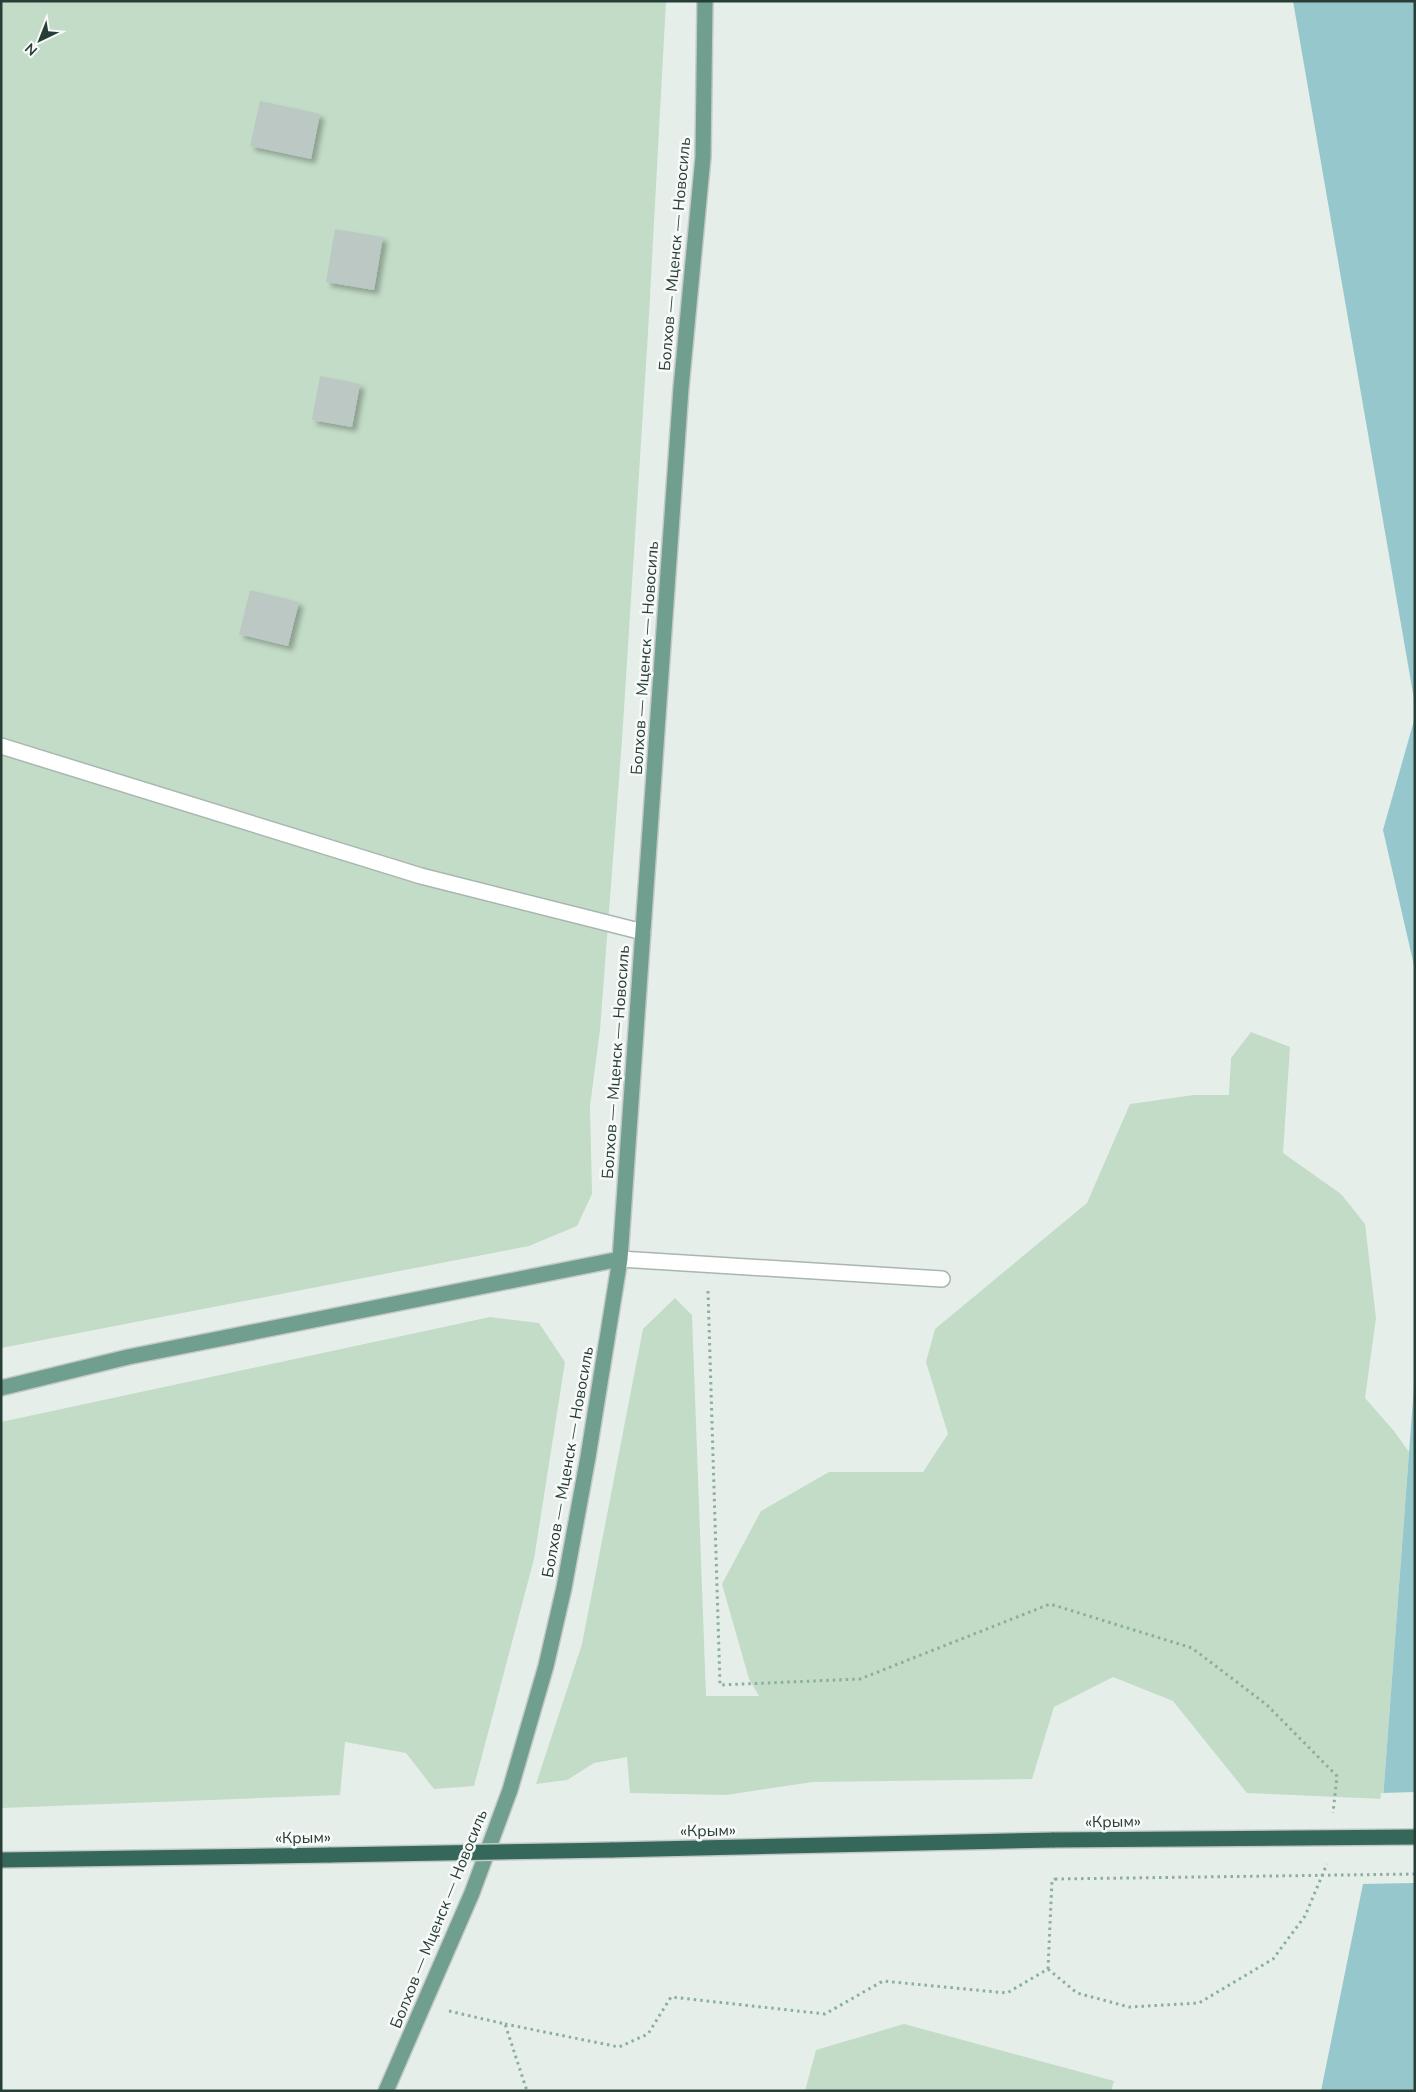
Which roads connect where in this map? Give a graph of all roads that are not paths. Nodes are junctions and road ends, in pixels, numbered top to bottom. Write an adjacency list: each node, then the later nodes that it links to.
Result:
1 (705, 1): 3 (main road, Болхов — Мценск — Новосиль)
2 (1, 746): 3 (lane)
3 (643, 932): 4 (main road, Болхов — Мценск — Новосиль)
4 (620, 1259): 5 (lane); 6 (main road); 9 (main road, Болхов — Мценск — Новосиль)
5 (942, 1279)
6 (1, 1388)
7 (1415, 1837): 8 (highway, «Крым», bridge)
8 (1, 1860)
9 (386, 2091)

